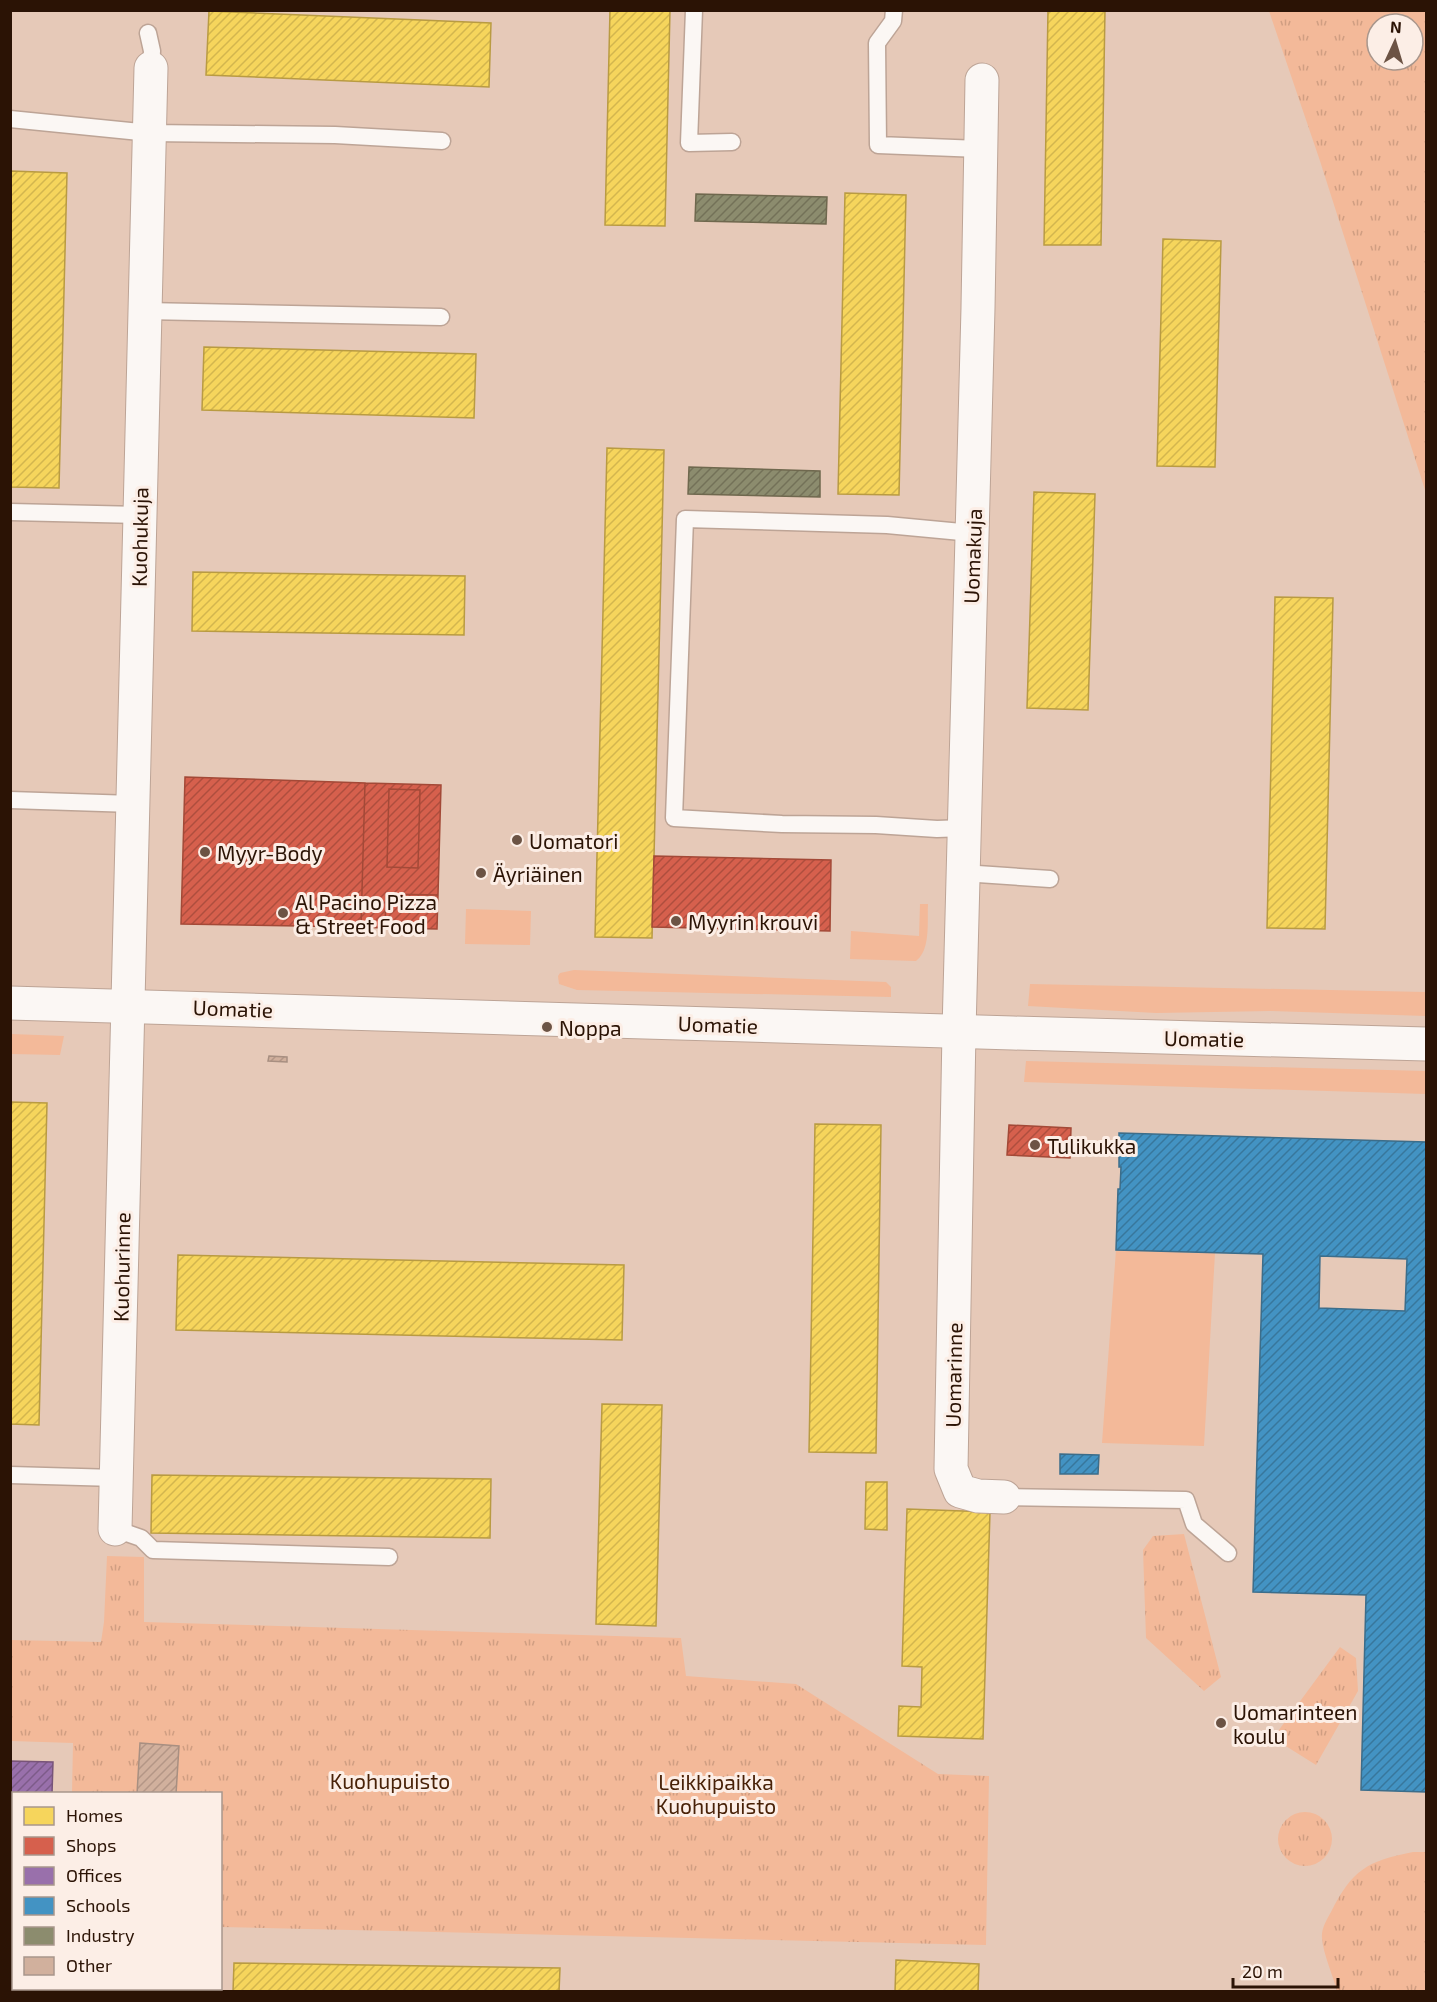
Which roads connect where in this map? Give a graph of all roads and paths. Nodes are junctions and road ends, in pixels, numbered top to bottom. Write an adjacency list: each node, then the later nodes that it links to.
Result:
1 (694, 10): 9 (lane)
2 (894, 10): 10 (lane)
3 (148, 33): 4 (lane)
4 (151, 68): 7 (street, Kuohukuja)
5 (982, 80): 10 (street, Uomakuja)
6 (10, 119): 7 (lane)
7 (150, 133): 8 (lane); 11 (street, Kuohukuja)
8 (442, 141)
9 (732, 142)
10 (980, 148): 15 (street, Uomakuja)
11 (145, 311): 12 (lane); 14 (street, Kuohukuja)
12 (441, 317)
13 (10, 512): 14 (lane)
14 (140, 515): 17 (street, Kuohukuja)
15 (972, 533): 18 (street, Uomakuja); 18 (lane)
16 (10, 800): 17 (lane)
17 (133, 804): 22 (street, Kuohukuja)
18 (964, 828): 19 (street, Uomakuja)
19 (963, 873): 20 (lane); 23 (street, Uomakuja)
20 (1050, 879)
21 (10, 1003): 22 (street, Uomatie)
22 (127, 1006): 23 (street, Uomatie); 26 (street, Kuohurinne)
23 (959, 1031): 24 (street, Uomatie); 27 (street, Uomarinne)
24 (1426, 1044)
25 (10, 1475): 26 (lane)
26 (116, 1478): 28 (street, Kuohurinne)
27 (1004, 1497): 29 (lane, Uomarinne)
28 (115, 1529): 30 (lane)
29 (1228, 1553)
30 (389, 1557)

